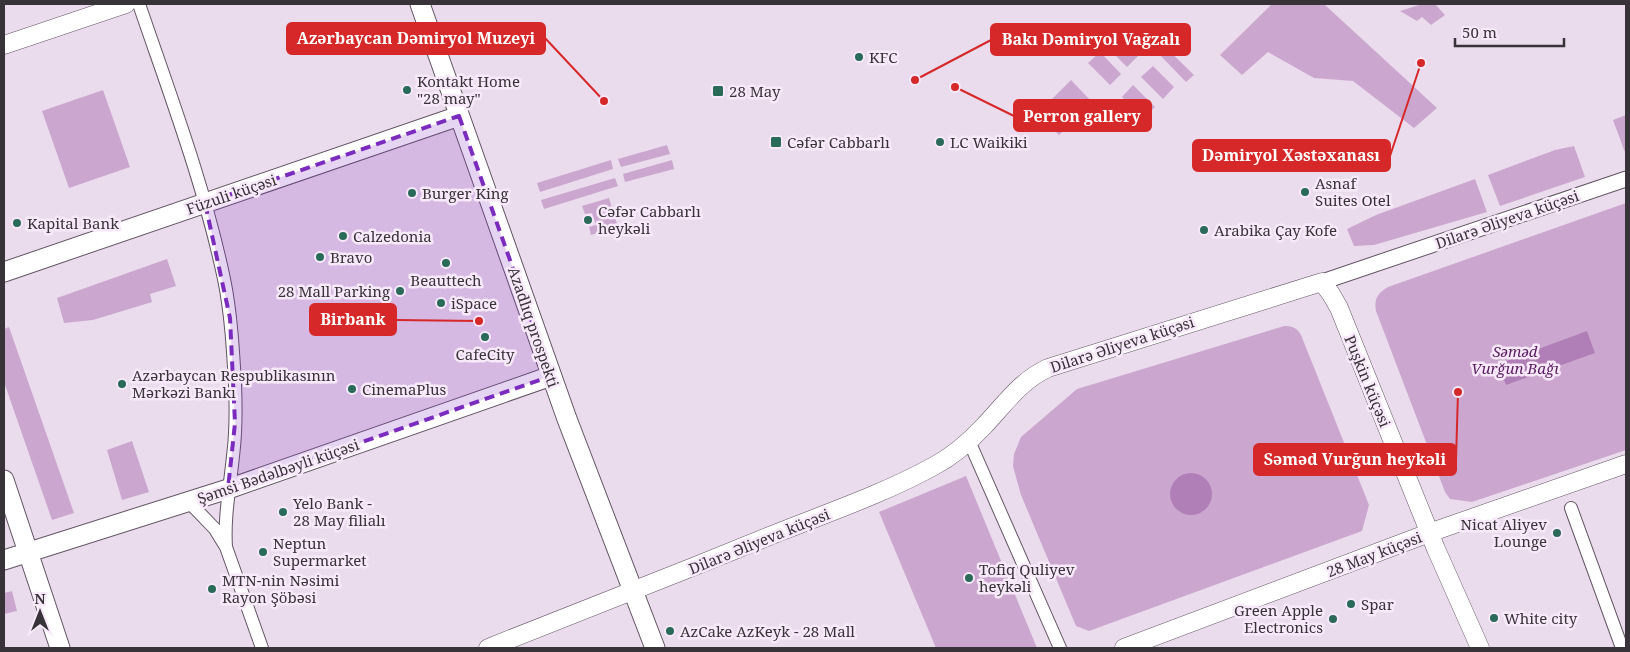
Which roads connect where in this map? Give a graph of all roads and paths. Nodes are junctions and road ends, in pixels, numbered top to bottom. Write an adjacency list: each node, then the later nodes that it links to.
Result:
1 (126, 4): 4 (main road)
2 (138, 4): 7 (street)
3 (420, 4): 5 (main road, Azadlıq prospekti)
4 (4, 45)
5 (459, 116): 7 (main road, Füzuli küçəsi); 10 (main road, Azadlıq prospekti)
6 (1626, 179): 9 (street, Dilarə Əliyeva küçəsi)
7 (205, 203): 8 (main road, Füzuli küçəsi); 14 (street)
8 (4, 272)
9 (1322, 282): 11 (main road, Dilarə Əliyeva küçəsi); 17 (main road, Puşkin küçəsi)
10 (551, 376): 14 (main road, Şəmsi Bədəlbəyli küçəsi); 21 (main road, Azadlıq prospekti)
11 (969, 441): 21 (main road, Dilarə Əliyeva küçəsi); 26 (street)
12 (1626, 464): 17 (main road, 28 May küçəsi)
13 (4, 480): 19 (main road)
14 (228, 489): 15 (main road, Şəmsi Bədəlbəyli küçəsi); 18 (street)
15 (188, 502): 18 (street); 19 (main road, Şəmsi Bədəlbəyli küçəsi)
16 (1571, 508): 29 (street)
17 (1429, 533): 27 (main road, 28 May küçəsi); 28 (main road, Puşkin küçəsi)
18 (226, 547): 23 (street)
19 (28, 552): 20 (main road, Şəmsi Bədəlbəyli küçəsi); 22 (main road)
20 (4, 560)
21 (632, 592): 24 (main road, Dilarə Əliyeva küçəsi); 25 (main road, Azadlıq prospekti)
22 (60, 648)
23 (262, 648)
24 (488, 648)
25 (655, 648)
26 (1060, 648)
27 (1124, 648)
28 (1480, 648)
29 (1622, 648)

